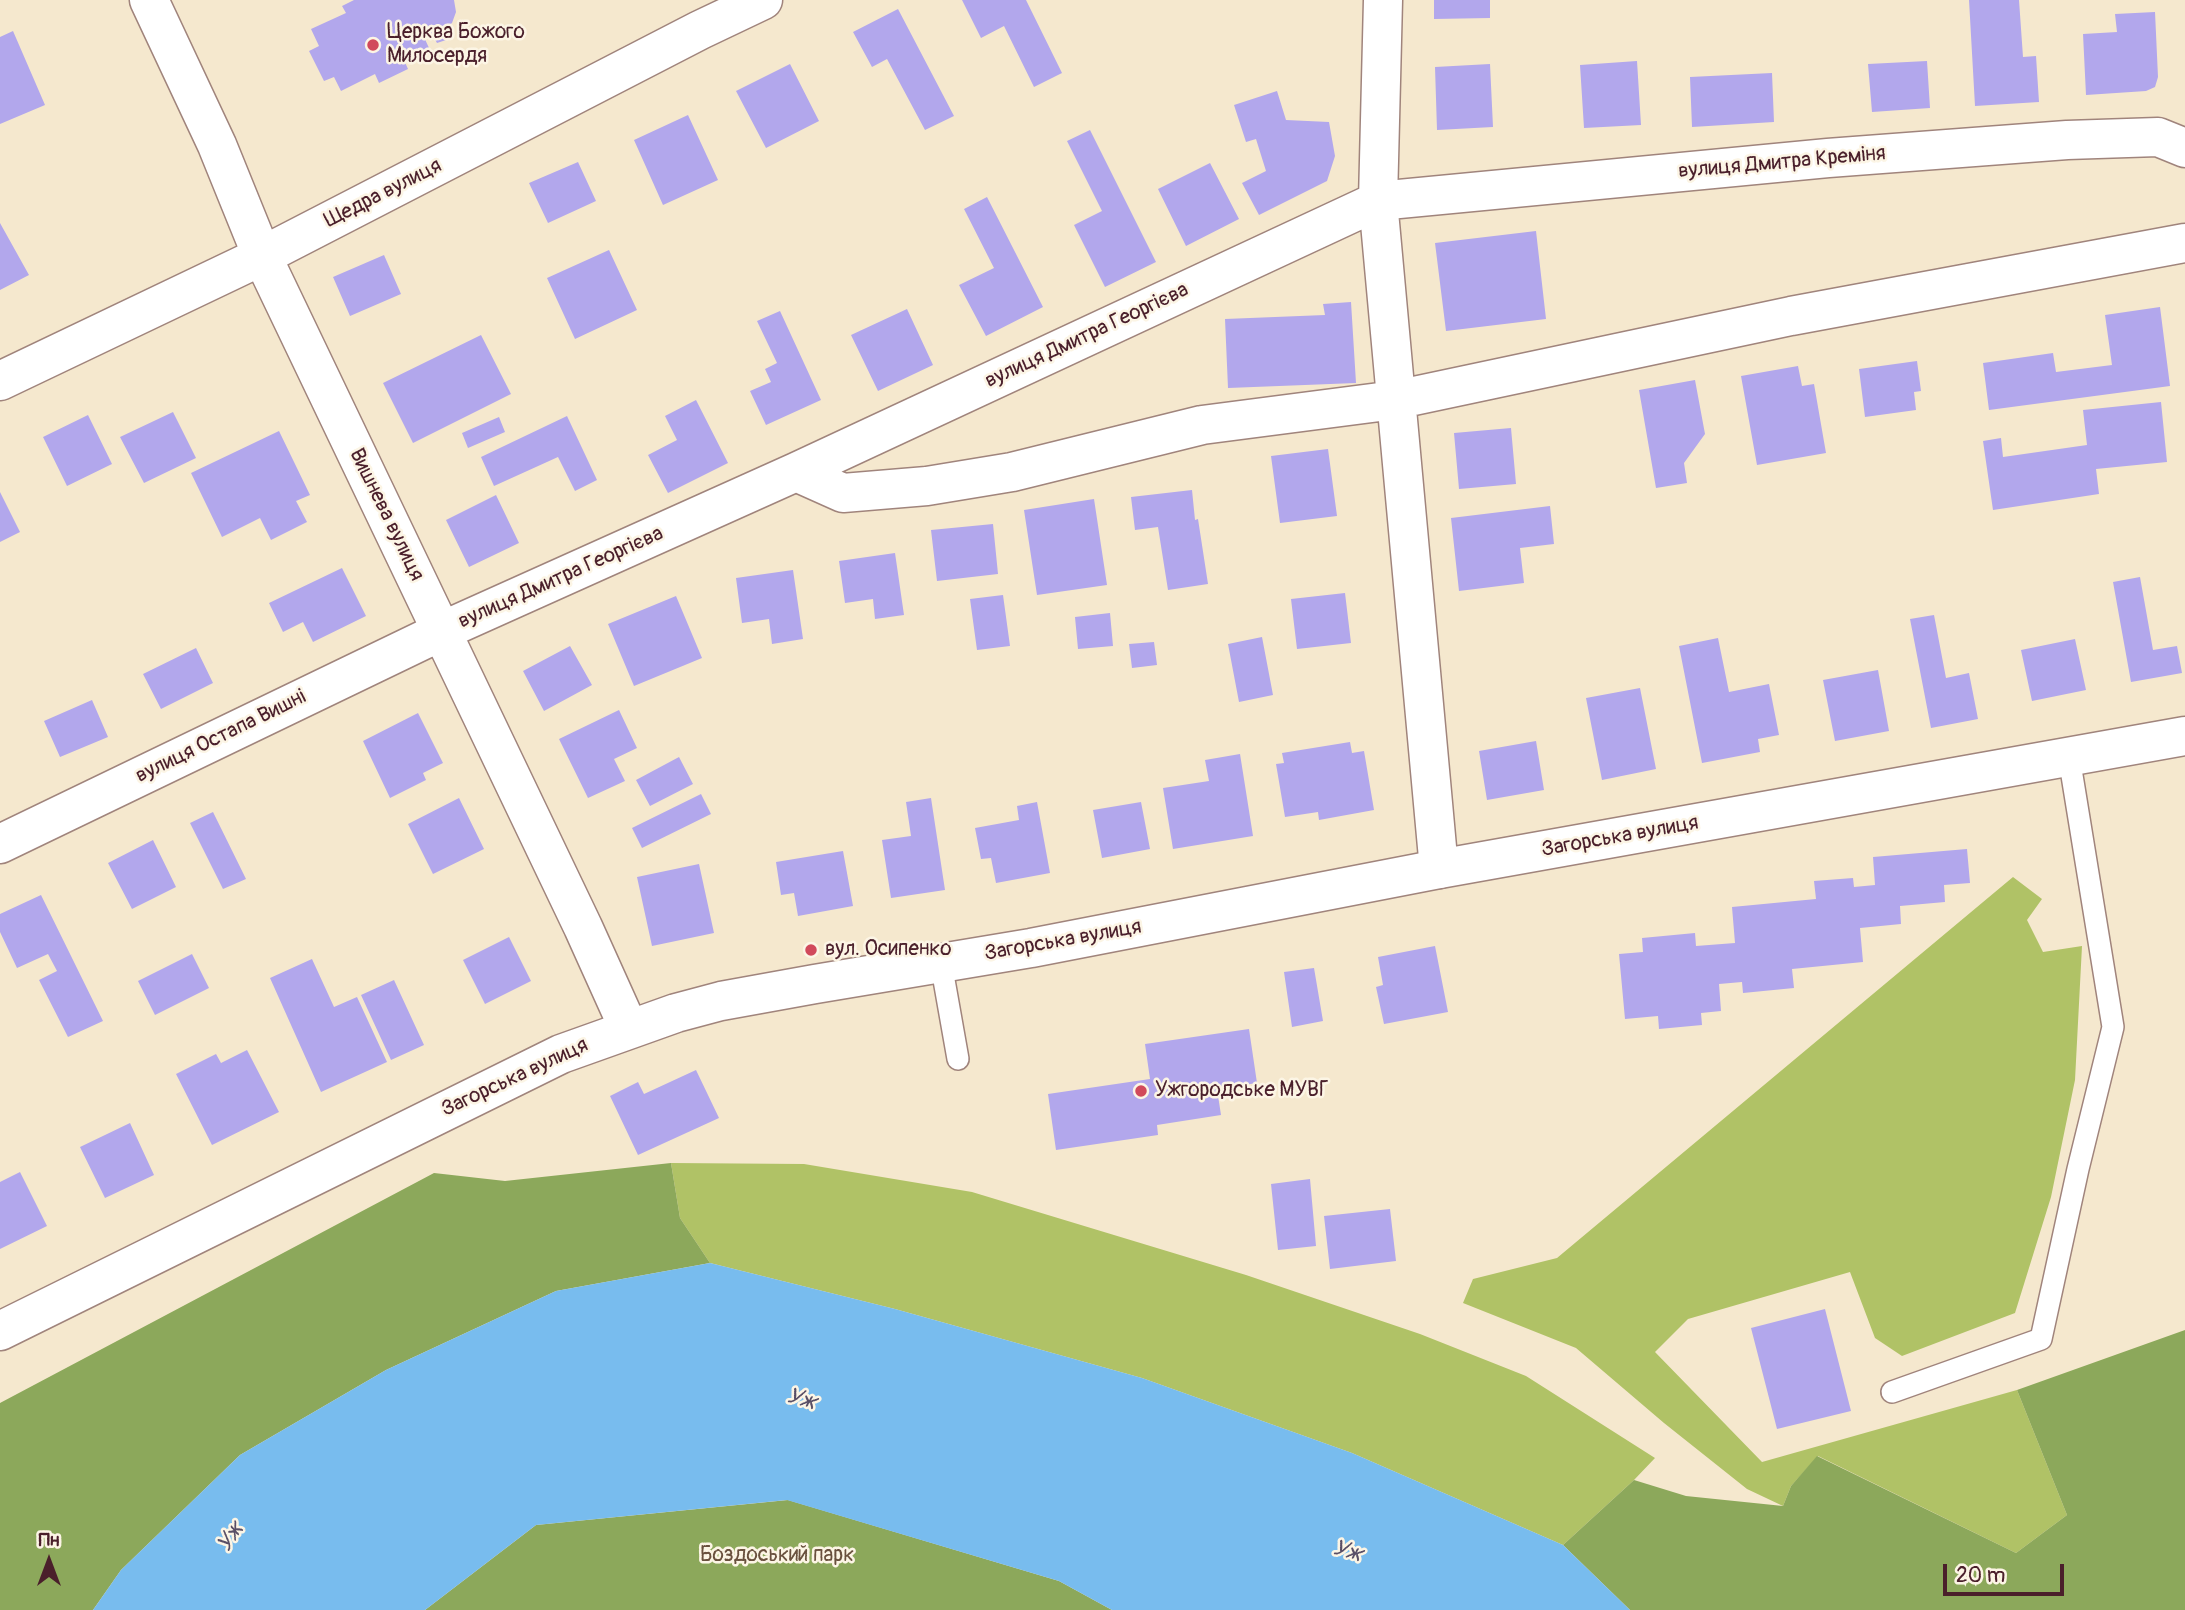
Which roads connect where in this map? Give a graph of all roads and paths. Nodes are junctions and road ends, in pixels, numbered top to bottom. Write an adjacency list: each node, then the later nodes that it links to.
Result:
1 (763, 0): 7 (street, Щедра вулиця)
2 (1383, 0): 5 (street)
3 (159, 7): 7 (street, Вишнева вулиця)
4 (2185, 148): 5 (street, вулиця Дмитра Креміня)
5 (1378, 201): 9 (street); 10 (street, вулиця Дмитра Георгієва)
6 (2185, 243): 9 (street)
7 (262, 256): 8 (street, Щедра вулиця); 11 (street, Вишнева вулиця)
8 (0, 381)
9 (1395, 400): 10 (street); 15 (street)
10 (796, 472): 11 (street, вулиця Дмитра Георгієва)
11 (442, 631): 14 (street, вулиця Остапа Вишні); 17 (street, Вишнева вулиця)
12 (2185, 736): 13 (street, Загорська вулиця)
13 (2069, 757): 15 (street, Загорська вулиця); 20 (lane)
14 (0, 844)
15 (1439, 869): 16 (street, Загорська вулиця)
16 (941, 963): 17 (street, Загорська вулиця); 18 (lane)
17 (629, 1029): 19 (street, Загорська вулиця)
18 (958, 1059)
19 (0, 1331)
20 (1892, 1392)

